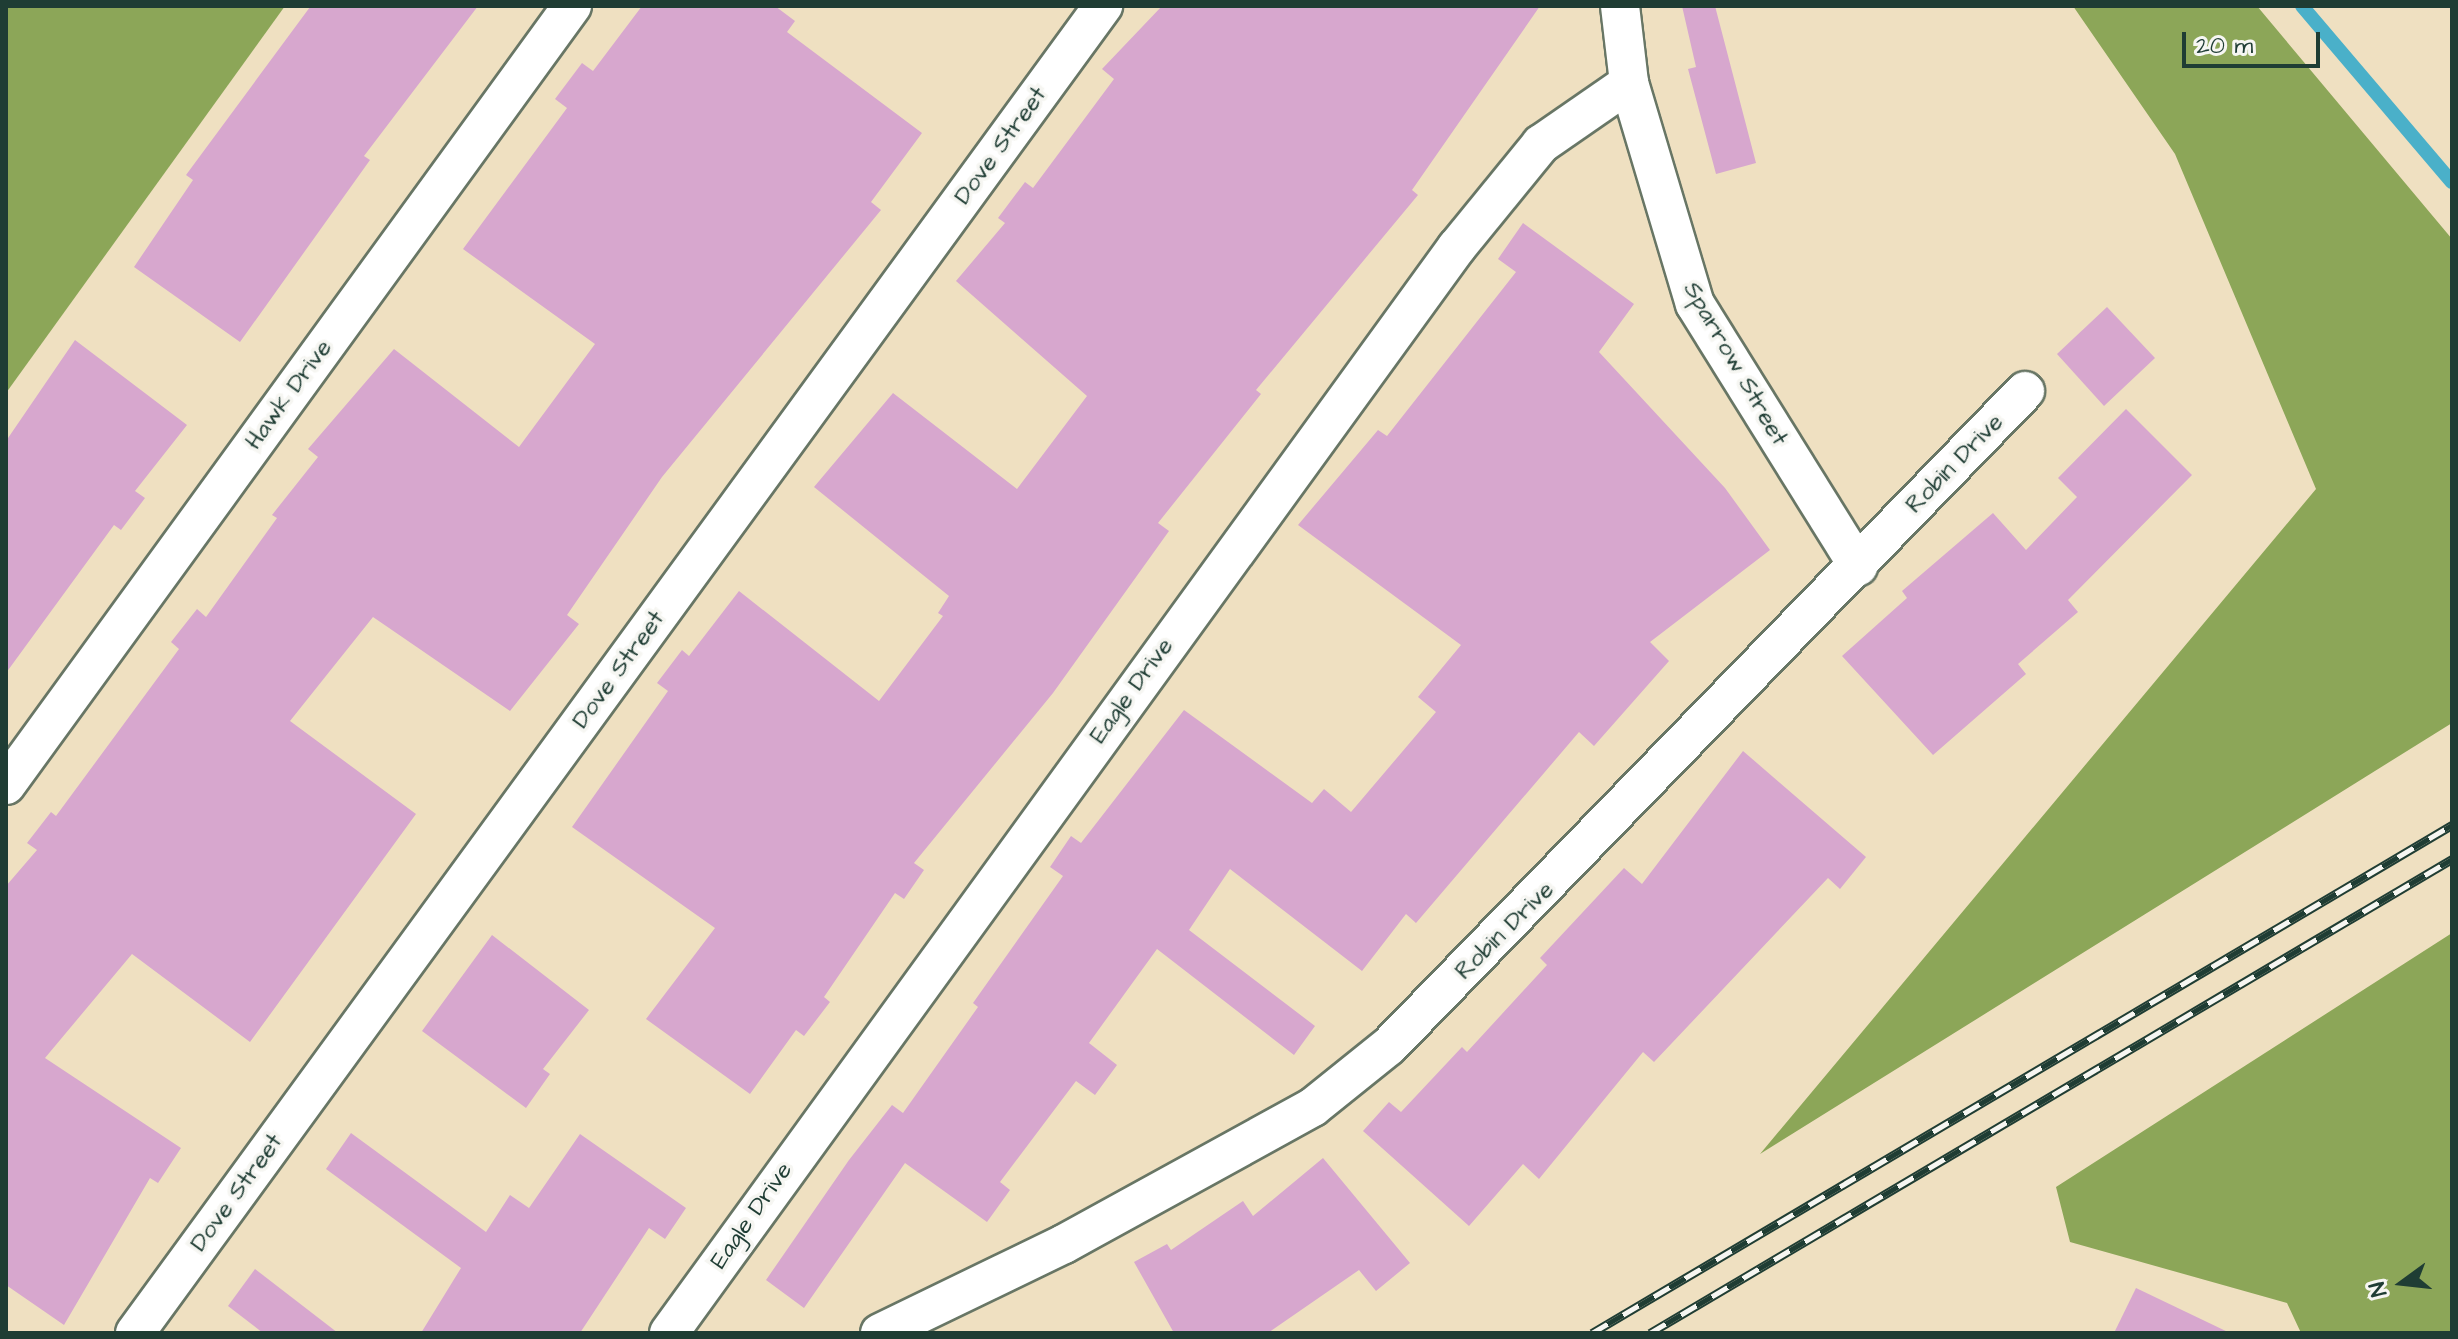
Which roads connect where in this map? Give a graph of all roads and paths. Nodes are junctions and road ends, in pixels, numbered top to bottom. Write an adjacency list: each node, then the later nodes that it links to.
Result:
1 (572, 6): 7 (street, Hawk Drive)
2 (1103, 6): 8 (street, Dove Street)
3 (1620, 6): 4 (street, Sparrow Street)
4 (1629, 83): 6 (street, Sparrow Street); 9 (street, Eagle Drive)
5 (2025, 391): 6 (street, Robin Drive)
6 (1858, 566): 10 (street, Robin Drive)
7 (6, 785)
8 (135, 1333)
9 (669, 1333)
10 (880, 1333)

